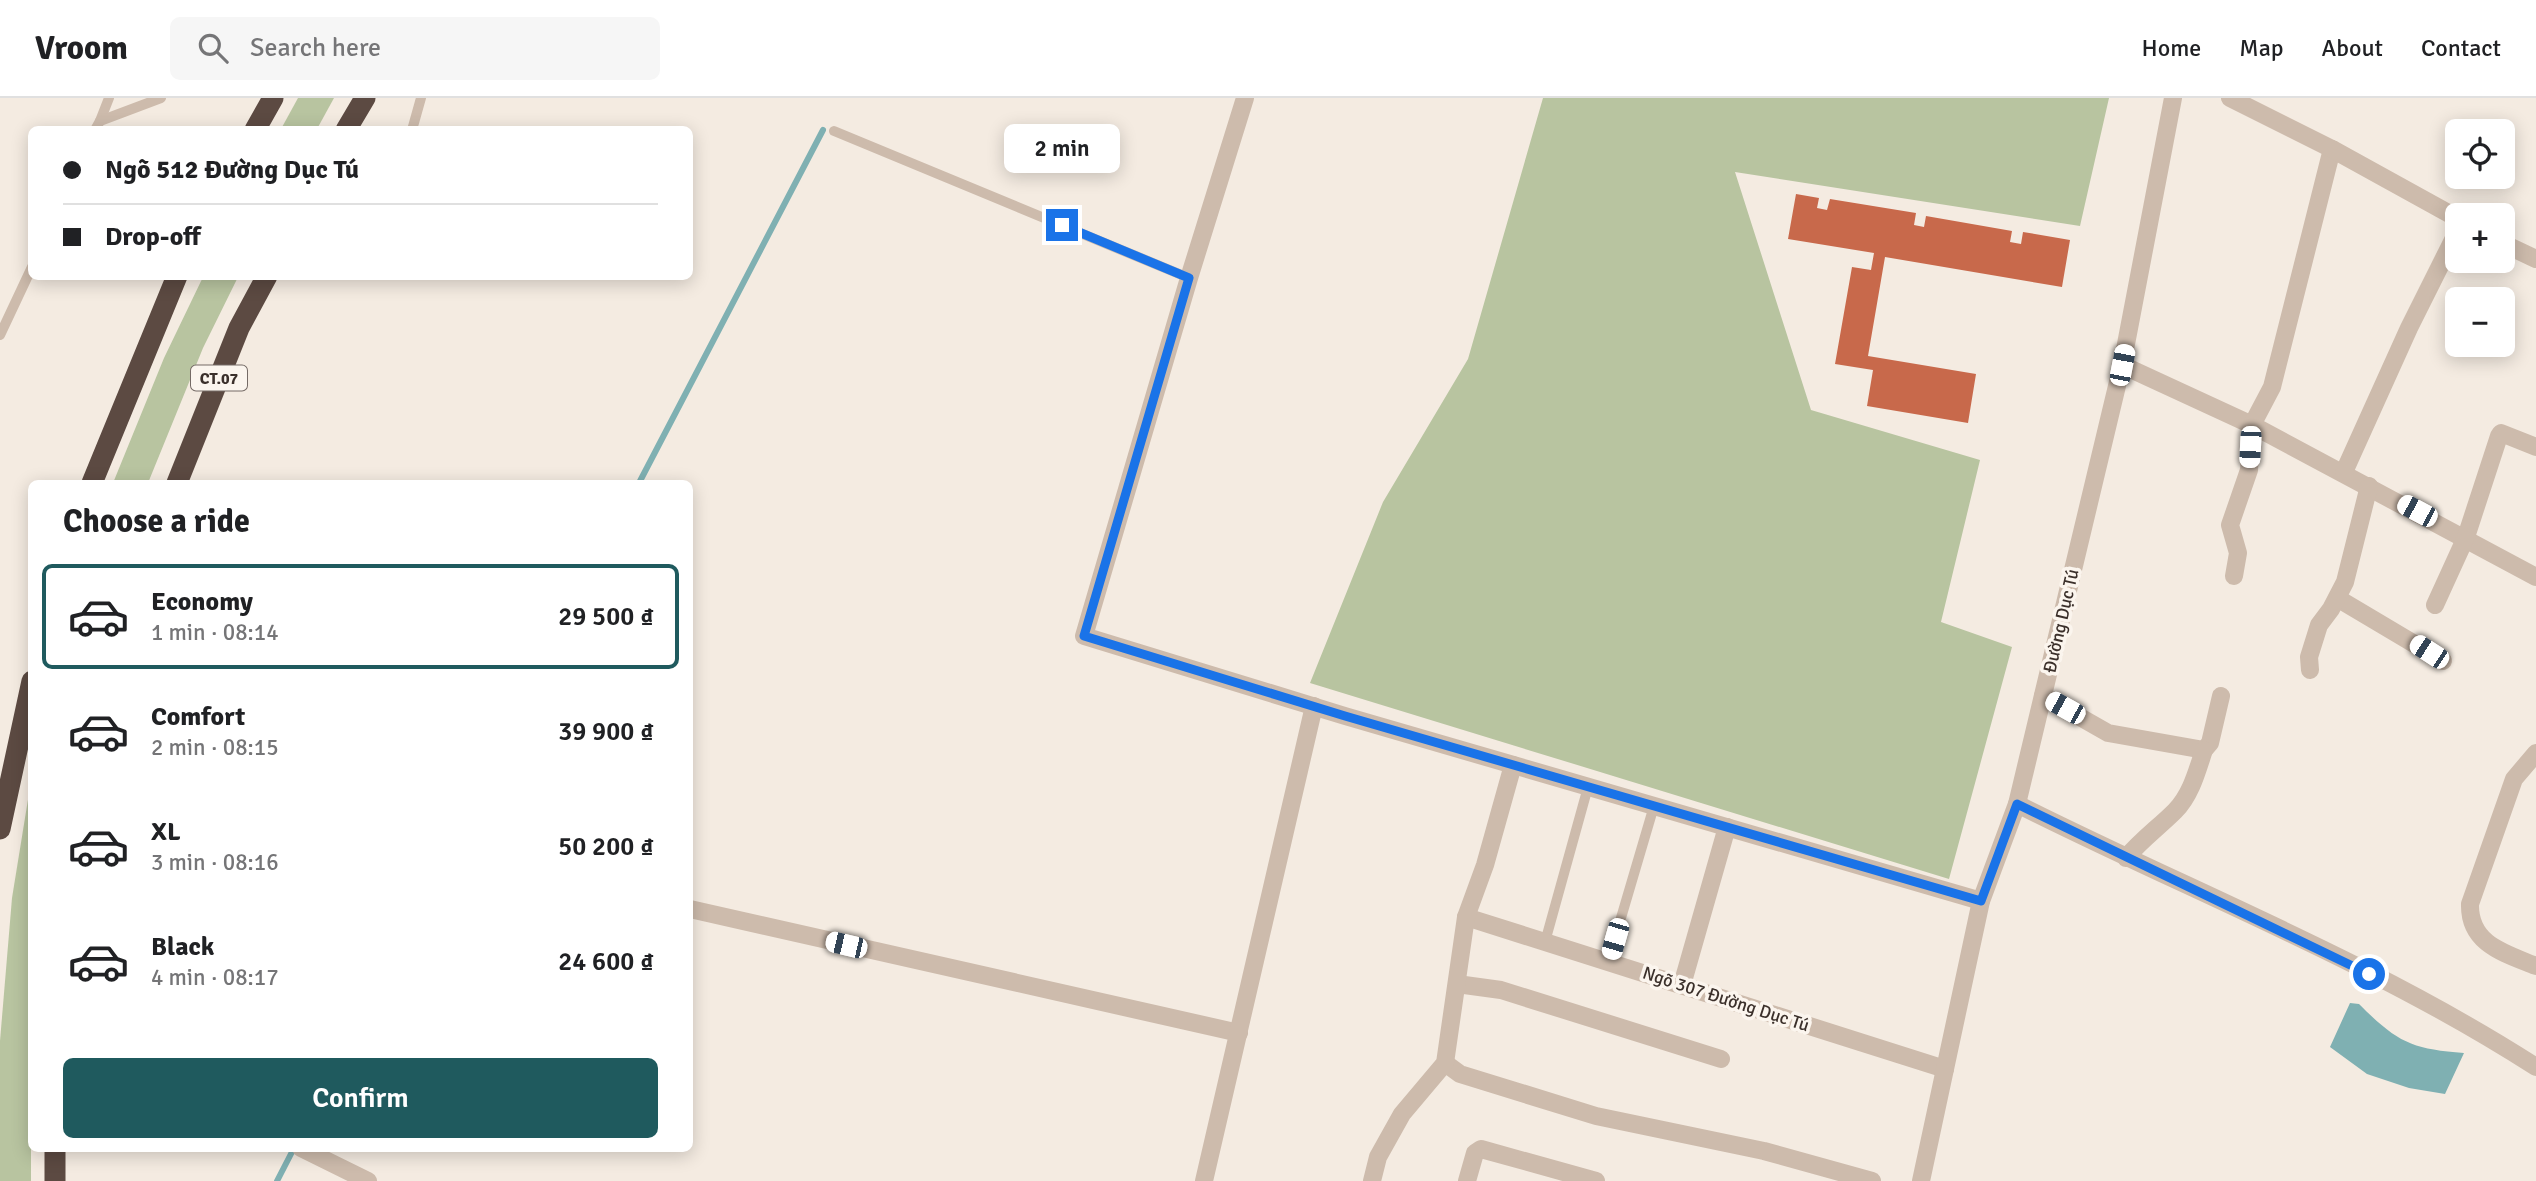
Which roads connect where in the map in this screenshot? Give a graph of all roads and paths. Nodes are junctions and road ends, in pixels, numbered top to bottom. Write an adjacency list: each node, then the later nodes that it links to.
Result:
1 (109, 98): 9 (lane)
2 (161, 98): 9 (lane)
3 (273, 98): 10 (highway)
4 (365, 98): 11 (highway)
5 (421, 98): 12 (lane)
6 (1245, 98): 20 (street)
7 (2173, 98): 24 (street, Đường Dục Tú)
8 (2230, 98): 14 (street)
9 (98, 125)
10 (257, 126)
11 (348, 126)
12 (413, 126)
13 (834, 131): 20 (lane)
14 (2332, 149): 15 (street); 25 (street)
15 (2445, 211)
16 (2515, 249): 18 (street)
17 (2445, 256): 27 (street)
18 (2536, 259)
19 (28, 276): 23 (lane)
20 (1189, 278): 41 (street)
21 (175, 280): 28 (highway)
22 (265, 280): 29 (highway, CT.07)
23 (0, 335)
24 (2122, 365): 25 (street); 38 (street, Đường Dục Tú)
25 (2252, 425): 27 (street); 32 (street)
26 (2536, 447): 31 (street)
27 (2344, 472): 30 (street)
28 (93, 480)
29 (178, 480)
30 (2369, 486): 31 (street); 34 (street)
31 (2466, 537): 33 (street); 35 (street)
32 (2234, 576)
33 (2536, 577)
34 (2337, 598): 36 (street); 37 (street)
35 (2435, 605)
36 (2443, 661)
37 (2310, 670)
38 (2043, 696): 42 (street); 46 (street, Đường Dục Tú)
39 (2221, 696): 42 (street)
40 (28, 700): 49 (highway)
41 (1314, 706): 44 (street); 59 (street)
42 (2204, 750): 50 (street)
43 (2536, 753): 56 (street)
44 (1513, 765): 45 (street); 53 (street)
45 (1588, 787): 47 (street); 54 (lane)
46 (2017, 804): 50 (street); 51 (street, Đường Dục Tú)
47 (1654, 806): 48 (street); 55 (lane)
48 (1727, 827): 51 (street); 58 (street)
49 (0, 829)
50 (2126, 858): 62 (street)
51 (1981, 901): 63 (street, Đường Dục Tú)
52 (693, 910): 59 (street)
53 (1466, 917): 54 (street, Ngõ 307 Đường Dục Tú); 57 (street)
54 (1545, 942): 55 (street, Ngõ 307 Đường Dục Tú)
55 (1608, 962): 58 (street, Ngõ 307 Đường Dục Tú)
56 (2536, 965)
57 (1457, 984): 60 (street); 61 (street)
58 (1682, 985): 63 (street, Ngõ 307 Đường Dục Tú)
59 (1238, 1033): 68 (street)
60 (1721, 1059)
61 (1445, 1063): 69 (street); 72 (street)
62 (2536, 1067)
63 (1945, 1069): 73 (street, Đường Dục Tú)
64 (55, 1152): 66 (highway)
65 (309, 1152): 67 (street)
66 (55, 1181)
67 (368, 1181)
68 (1204, 1181)
69 (1373, 1181)
70 (1467, 1181): 71 (street)
71 (1596, 1181)
72 (1872, 1181)
73 (1921, 1181)

